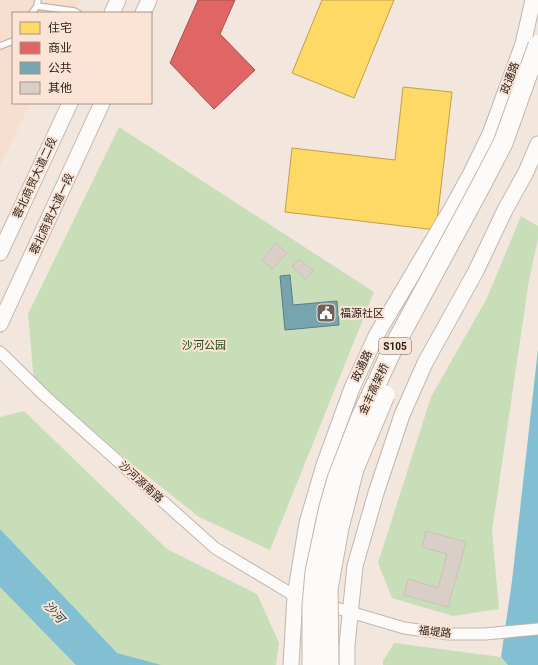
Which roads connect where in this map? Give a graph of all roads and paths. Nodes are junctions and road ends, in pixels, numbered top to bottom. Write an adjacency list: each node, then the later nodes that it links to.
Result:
1 (118, 0): 7 (main road)
2 (149, 0): 8 (main road)
3 (533, 0): 19 (main road, 政通路)
4 (37, 3): 5 (lane); 6 (lane)
5 (32, 12)
6 (76, 12)
7 (112, 12)
8 (143, 12)
9 (12, 41): 11 (lane)
10 (538, 45): 23 (highway, 金丰高架桥 / S105, bridge)
11 (0, 46)
12 (538, 83): 24 (highway, 金丰高架桥 / S105, bridge)
13 (70, 104): 16 (main road, 蓉北商贸大道二段)
14 (102, 104): 17 (main road, 蓉北商贸大道一段)
15 (538, 144): 20 (main road)
16 (0, 253)
17 (0, 324)
18 (0, 352): 19 (street, 沙河源南路)
19 (295, 596): 20 (street, 沙河源南路); 22 (main road, 政通路)
20 (351, 612): 21 (street, 福堤路); 25 (main road)
21 (538, 628)
22 (291, 665)
23 (312, 665)
24 (329, 665)
25 (347, 665)

